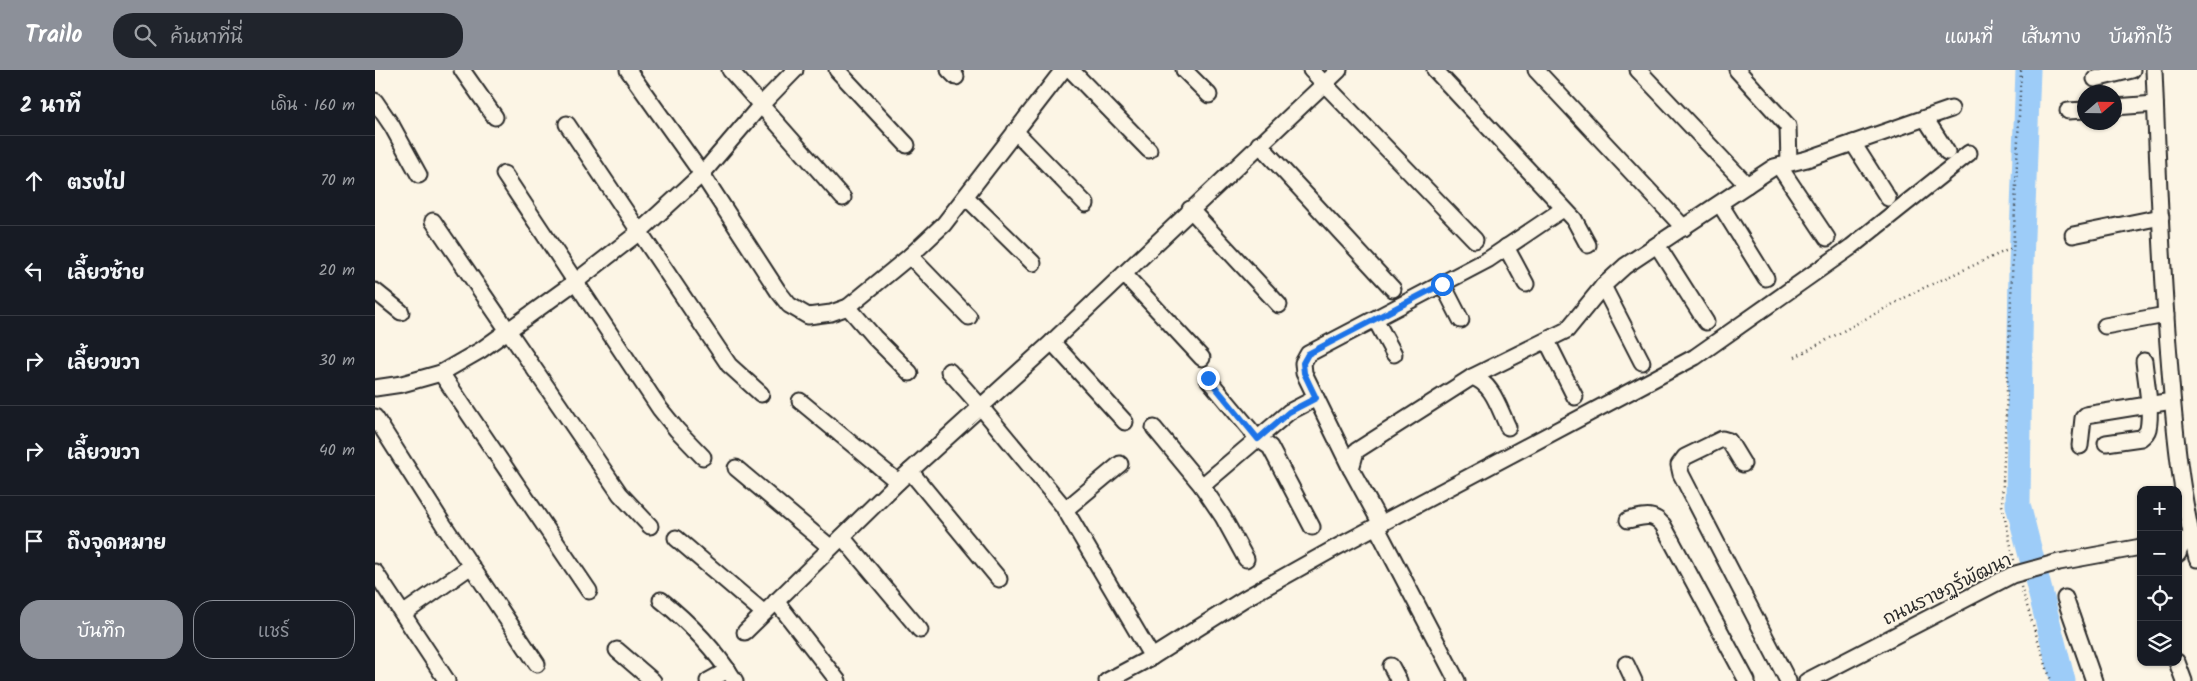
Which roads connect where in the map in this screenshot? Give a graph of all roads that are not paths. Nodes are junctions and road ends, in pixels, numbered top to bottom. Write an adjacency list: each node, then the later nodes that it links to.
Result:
1 (463, 70): 27 (street)
2 (628, 70): 39 (street)
3 (730, 70): 22 (street)
4 (795, 70): 22 (street)
5 (837, 70): 33 (street)
6 (1063, 70): 30 (street)
7 (1071, 70): 34 (street)
8 (1184, 70): 19 (street)
9 (1311, 70): 18 (street)
10 (1339, 70): 18 (street)
11 (1435, 70): 48 (street)
12 (1536, 70): 51 (street)
13 (1638, 70): 41 (street)
14 (1737, 70): 37 (street)
15 (2132, 70): 17 (street)
16 (2154, 70): 21 (street)
17 (2095, 79)
18 (1325, 84): 32 (street); 55 (street)
19 (1209, 95)
20 (375, 101): 40 (street)
21 (2155, 104): 23 (street); 49 (street)
22 (760, 106): 39 (street); 43 (street)
23 (2122, 106)
24 (1951, 109): 28 (street)
25 (2077, 110): 26 (street)
26 (2068, 111)
27 (495, 117)
28 (1925, 118): 31 (street); 35 (street)
29 (567, 124): 52 (street)
30 (1015, 131): 42 (street); 45 (street)
31 (1853, 143): 37 (street); 44 (street)
32 (1259, 144): 47 (street); 67 (street)
33 (907, 145)
34 (1149, 150)
35 (1947, 152)
36 (1969, 153): 115 (street)
37 (1784, 164): 41 (street); 54 (street)
38 (504, 174): 63 (street)
39 (702, 174): 52 (street); 70 (street)
40 (419, 175)
41 (1747, 185): 46 (street)
42 (967, 197): 59 (street); 60 (street)
43 (843, 198)
44 (1888, 198)
45 (1086, 204)
46 (1719, 204): 51 (street); 62 (street)
47 (1190, 209): 61 (street); 69 (street)
48 (1563, 209): 56 (street); 58 (street)
49 (2161, 217): 53 (street); 72 (street)
50 (433, 220): 78 (street)
51 (1684, 228): 57 (street)
52 (638, 233): 63 (street); 91 (street)
53 (2073, 235)
54 (1827, 238)
55 (1475, 240)
56 (1588, 245)
57 (1657, 245): 66 (street); 76 (street)
58 (1506, 247): 64 (street); 65 (street)
59 (910, 256): 70 (street); 73 (street)
60 (1033, 263)
61 (1123, 274): 80 (street); 82 (street)
62 (1766, 278)
63 (575, 282): 78 (street); 105 (street)
64 (1442, 284): 74 (street); 75 (street)
65 (1526, 284)
66 (1603, 286): 79 (street); 84 (street)
67 (1393, 289)
68 (375, 291): 71 (street)
69 (1279, 305)
70 (848, 307): 87 (street)
71 (401, 312)
72 (2165, 315): 77 (street); 95 (street)
73 (969, 317)
74 (1375, 319): 81 (street); 93 (street)
75 (1461, 320)
76 (1706, 322)
77 (2105, 326)
78 (508, 330): 86 (street); 116 (street)
79 (1547, 341): 88 (street); 92 (street)
80 (1052, 342): 97 (street); 99 (street)
81 (1394, 354)
82 (1202, 358)
83 (2145, 361): 96 (street)
84 (1642, 362)
85 (949, 371): 97 (street)
86 (441, 373): 90 (street); 128 (street)
87 (910, 373)
88 (1472, 377): 100 (street); 109 (street)
89 (1208, 378): 102 (street)
90 (375, 388)
91 (761, 394)
92 (1575, 397)
93 (1316, 398): 102 (street); 109 (street)
94 (800, 401): 111 (street)
95 (2172, 401): 96 (street); 120 (street)
96 (2148, 405): 103 (street); 104 (street)
97 (981, 406): 110 (street); 113 (street)
98 (375, 417): 125 (street)
99 (1125, 422)
100 (1508, 427)
101 (1154, 428): 112 (street)
102 (1258, 439): 112 (street); 117 (street)
103 (2106, 443)
104 (2081, 446)
105 (703, 458)
106 (1120, 464): 113 (street)
107 (1743, 464): 152 (street)
108 (736, 468): 121 (street)
109 (1351, 470): 115 (street)
110 (910, 471): 111 (street); 127 (street)
111 (898, 482): 118 (street)
112 (1202, 486): 123 (street)
113 (1065, 510): 137 (street)
114 (1628, 520): 151 (street)
115 (1379, 525): 137 (street); 149 (street)
116 (650, 526)
117 (1312, 527)
118 (842, 536): 121 (street); 134 (street)
119 (676, 538): 132 (street)
120 (2186, 542): 124 (street)
121 (830, 548): 131 (street)
122 (2137, 548): 153 (street, ถนนราษฏร์พัฒนา)
123 (1246, 559)
124 (2197, 559)
125 (471, 566): 133 (street); 138 (street)
126 (375, 572): 133 (street)
127 (999, 579)
128 (589, 591)
129 (2065, 598): 154 (street)
130 (661, 600): 142 (street)
131 (776, 601): 132 (street); 146 (street)
132 (764, 613): 135 (street)
133 (403, 614): 143 (street)
134 (920, 630)
135 (745, 632)
136 (617, 650): 144 (street)
137 (1152, 657): 147 (street)
138 (537, 664)
139 (1626, 664): 150 (street)
140 (1391, 666): 148 (street)
141 (2178, 666): 155 (street)
142 (731, 675): 145 (street)
143 (447, 681)
144 (653, 681)
145 (708, 681)
146 (838, 681)
147 (1107, 681)
148 (1399, 681)
149 (1457, 681)
150 (1634, 681)
151 (1747, 681)
152 (1789, 681)
153 (1807, 681)
154 (2094, 681)
155 (2183, 681)

